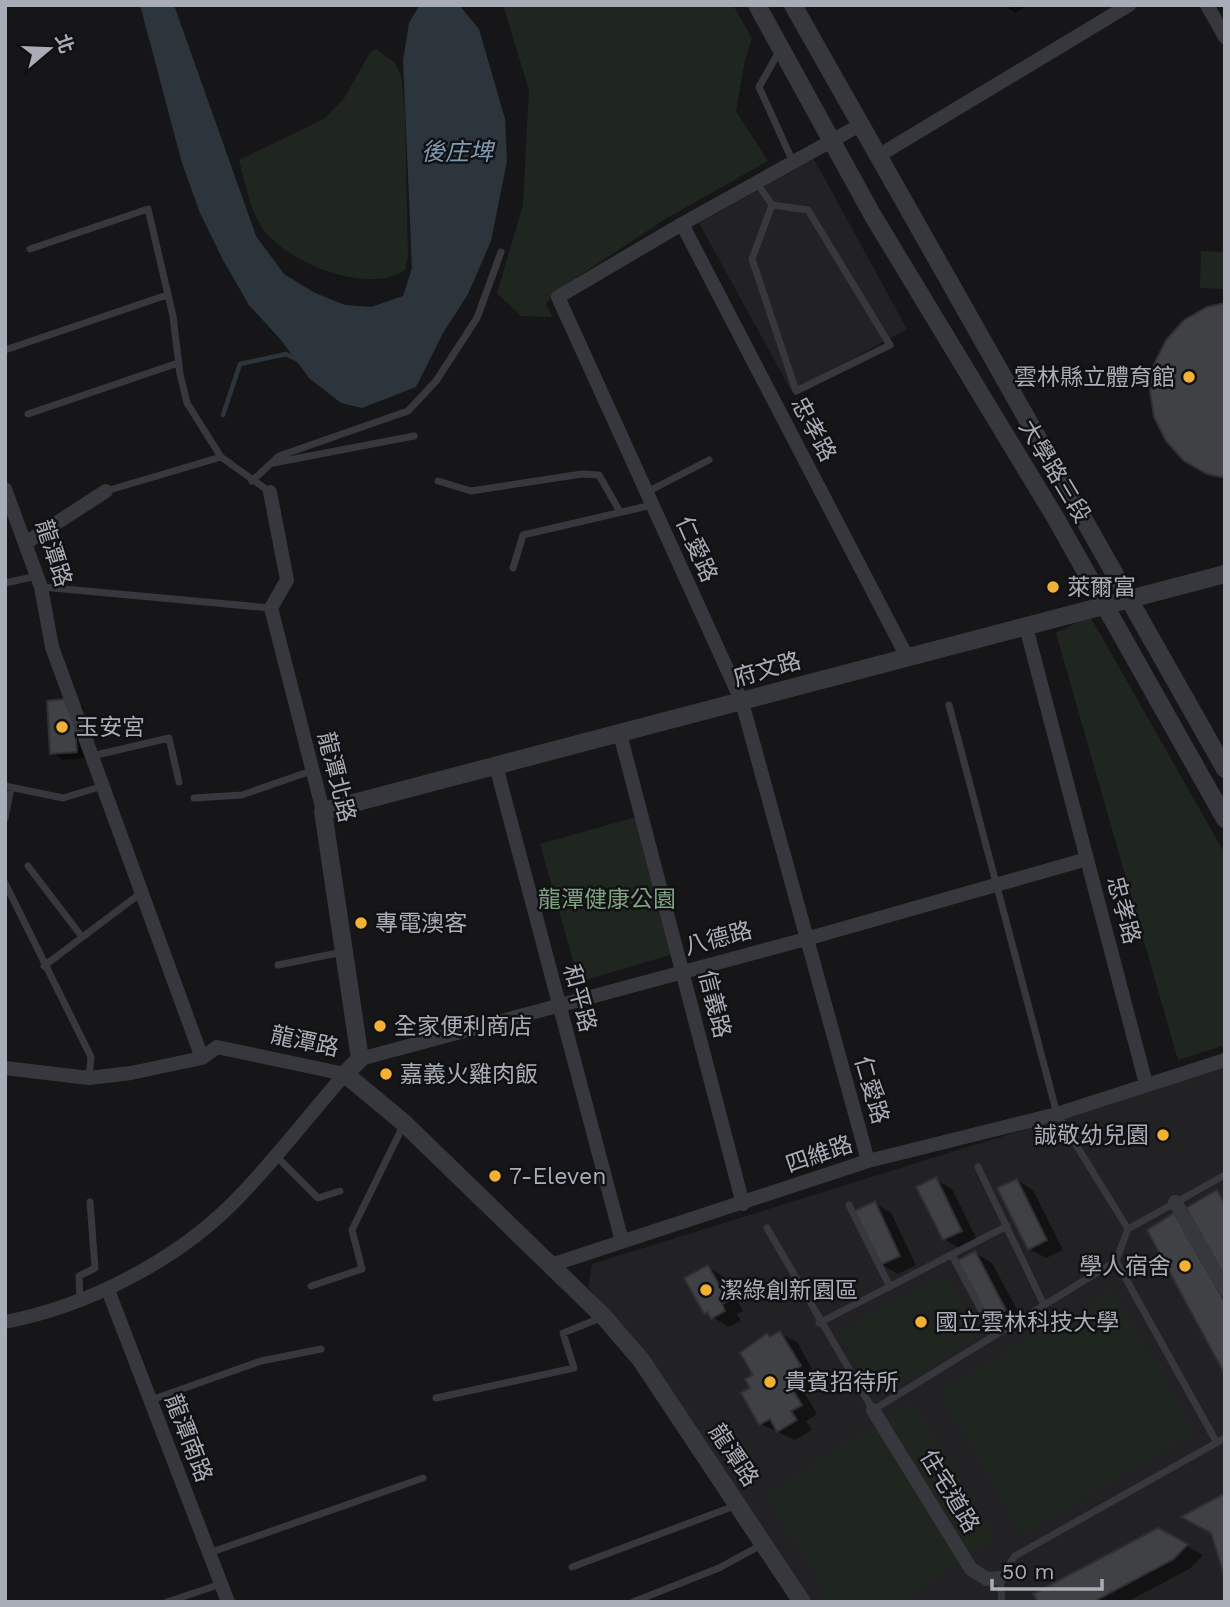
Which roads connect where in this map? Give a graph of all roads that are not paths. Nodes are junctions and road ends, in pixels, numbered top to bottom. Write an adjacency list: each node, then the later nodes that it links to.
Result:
1 (757, 5): 6 (street, 大學路三段)
2 (793, 5): 7 (street, 大學路三段)
3 (1129, 5): 9 (street)
4 (1207, 5): 5 (street)
5 (1225, 37)
6 (780, 50): 8 (street, 大學路三段); 10 (lane)
7 (860, 125): 8 (street, 仁愛路); 9 (street, 大學路三段)
8 (831, 141): 10 (street, 仁愛路); 37 (street, 大學路三段)
9 (878, 156): 36 (street, 大學路三段)
10 (793, 162): 11 (street, 仁愛路)
11 (757, 182): 12 (lane); 13 (street, 仁愛路)
12 (772, 205): 12 (lane)
13 (682, 224): 29 (street, 仁愛路); 40 (street, 忠孝路)
14 (30, 249): 16 (lane)
15 (501, 252): 23 (lane)
16 (167, 295): 17 (lane); 18 (lane)
17 (5, 350)
18 (178, 363): 19 (lane); 21 (lane)
19 (28, 414)
20 (414, 436): 23 (lane)
21 (221, 457): 24 (lane); 27 (lane)
22 (709, 460): 29 (lane)
23 (271, 463): 24 (lane)
24 (252, 481): 28 (lane)
25 (438, 481): 30 (lane)
26 (5, 489): 31 (street, 龍潭路)
27 (106, 491): 31 (street)
28 (270, 492): 38 (street)
29 (650, 499): 30 (lane); 41 (street, 仁愛路)
30 (620, 512): 32 (lane)
31 (27, 542): 34 (street, 龍潭路)
32 (513, 568)
33 (1225, 574): 36 (street, 府文路)
34 (40, 581): 35 (lane); 38 (lane); 44 (street, 龍潭路)
35 (5, 583)
36 (1130, 598): 37 (street, 府文路); 46 (street, 大學路三段)
37 (1105, 605): 39 (street, 府文路); 54 (street, 大學路三段)
38 (271, 608): 47 (street, 龍潭北路)
39 (1026, 627): 40 (street, 府文路); 55 (street, 忠孝路)
40 (906, 655): 41 (street, 府文路)
41 (742, 702): 43 (street, 府文路); 61 (street, 仁愛路)
42 (949, 705): 58 (lane)
43 (620, 734): 45 (street, 府文路); 65 (street, 信義路)
44 (92, 756): 48 (lane); 49 (street, 龍潭路)
45 (496, 766): 52 (street, 府文路); 66 (street, 和平路)
46 (1225, 769)
47 (311, 771): 51 (lane); 52 (street, 龍潭北路)
48 (179, 782)
49 (103, 786): 50 (lane); 59 (street, 龍潭路)
50 (8, 787): 53 (lane)
51 (194, 798)
52 (323, 811): 62 (street, 龍潭北路)
53 (5, 818)
54 (1225, 819)
55 (1087, 859): 58 (street, 八德路); 73 (street, 忠孝路)
56 (28, 866): 60 (lane)
57 (5, 883): 64 (lane)
58 (998, 884): 61 (street, 八德路); 74 (lane)
59 (141, 893): 60 (lane); 67 (street, 龍潭路)
60 (82, 937): 64 (lane)
61 (806, 939): 65 (street, 八德路); 77 (street, 仁愛路)
62 (344, 952): 63 (lane); 68 (street, 龍潭北路)
63 (278, 965)
64 (44, 966): 72 (lane)
65 (683, 971): 66 (street, 八德路); 83 (street, 信義路)
66 (558, 1005): 68 (street, 八德路); 88 (street, 和平路)
67 (202, 1058): 71 (street, 龍潭路); 72 (street)
68 (360, 1059): 71 (street)
69 (1225, 1060): 73 (street, 四維路)
70 (5, 1068): 72 (street)
71 (345, 1074): 75 (street, 龍潭路); 76 (street)
72 (89, 1078)
73 (1146, 1083): 74 (street, 四維路)
74 (1057, 1114): 77 (street, 四維路); 87 (lane)
75 (404, 1123): 91 (street, 龍潭路); 92 (lane)
76 (275, 1155): 80 (lane); 95 (street)
77 (868, 1161): 83 (street, 四維路)
78 (978, 1167): 85 (lane)
79 (1225, 1175): 82 (lane)
80 (340, 1191)
81 (90, 1202): 96 (lane)
82 (1175, 1202): 87 (lane); 94 (street)
83 (743, 1204): 88 (street, 四維路)
84 (849, 1205): 93 (lane)
85 (1007, 1226): 89 (lane); 97 (lane)
86 (766, 1228): 100 (lane)
87 (1128, 1229): 90 (lane)
88 (622, 1241): 91 (street, 四維路)
89 (952, 1255): 93 (lane); 101 (lane)
90 (1116, 1261): 97 (lane); 106 (lane)
91 (551, 1265): 98 (street, 龍潭路)
92 (311, 1286)
93 (890, 1287): 100 (lane)
94 (1225, 1289)
95 (108, 1290): 96 (street); 104 (street, 龍潭南路)
96 (80, 1301): 99 (street)
97 (1044, 1305): 101 (lane)
98 (604, 1317): 103 (lane); 108 (street, 龍潭路)
99 (5, 1322)
100 (820, 1323): 105 (lane)
101 (995, 1335): 105 (lane)
102 (321, 1349): 104 (lane)
103 (436, 1398)
104 (151, 1400): 110 (street, 龍潭南路)
105 (873, 1410): 112 (street, 住宅道路)
106 (1221, 1440): 112 (lane)
107 (423, 1478): 110 (lane)
108 (737, 1504): 109 (street, 龍潭路); 111 (lane)
109 (763, 1544): 116 (lane); 117 (street, 龍潭路)
110 (209, 1553): 113 (street, 龍潭南路)
111 (572, 1567)
112 (1000, 1578): 118 (lane)
113 (221, 1584): 114 (lane); 115 (street, 龍潭南路)
114 (167, 1602)
115 (228, 1602)
116 (633, 1602)
117 (802, 1602)
118 (1002, 1602)

